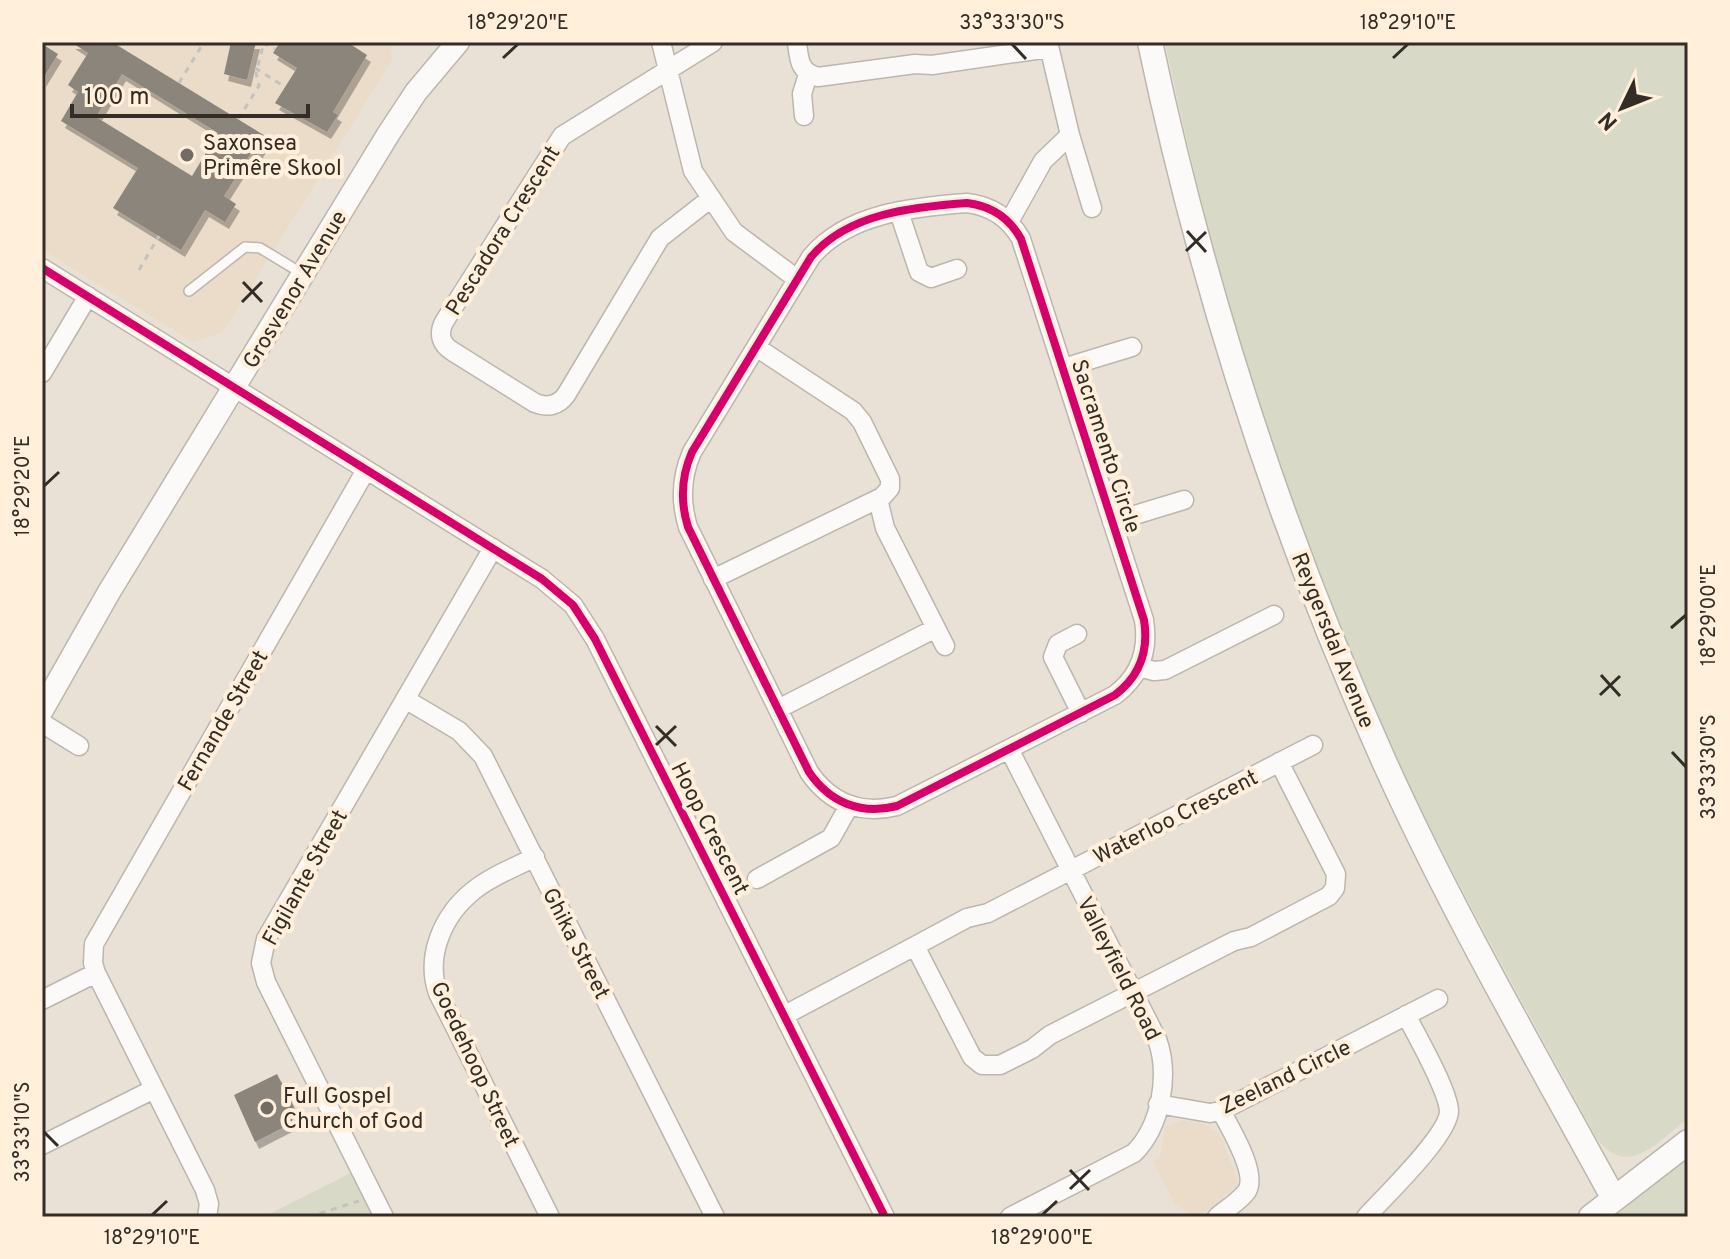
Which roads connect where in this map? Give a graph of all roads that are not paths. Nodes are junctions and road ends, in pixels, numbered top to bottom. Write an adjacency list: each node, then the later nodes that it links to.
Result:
1 (661, 42): 7 (street)
2 (713, 42): 7 (street)
3 (797, 42): 8 (street)
4 (1150, 42): 62 (main road, Reygersdal Avenue)
5 (452, 44): 17 (street, Grosvenor Avenue)
6 (1049, 45): 8 (street); 10 (street)
7 (667, 69): 11 (street); 11 (street, Pescadora Crescent)
8 (808, 74): 9 (street)
9 (804, 116)
10 (1070, 135): 12 (street); 14 (street)
11 (710, 199): 18 (street)
12 (1092, 208)
13 (899, 212): 14 (street); 16 (street); 18 (street)
14 (1009, 222): 23 (street, Sacramento Circle)
15 (42, 268): 20 (street, Hoop Crescent)
16 (957, 269)
17 (303, 274): 19 (lane); 25 (street, Grosvenor Avenue)
18 (797, 279): 21 (street)
19 (189, 291)
20 (88, 296): 24 (street); 25 (street, Hoop Crescent)
21 (756, 347): 27 (street); 31 (street)
22 (1132, 347): 23 (street)
23 (1063, 368): 29 (street, Sacramento Circle)
24 (42, 373)
25 (234, 387): 26 (street, Hoop Crescent); 39 (street, Grosvenor Avenue)
26 (366, 470): 30 (street, Hoop Crescent); 51 (street, Fernande Street)
27 (878, 499): 31 (street); 33 (street)
28 (1184, 500): 29 (street)
29 (1112, 522): 36 (street, Sacramento Circle)
30 (493, 548): 37 (street, Figilante Street); 55 (street, Hoop Crescent)
31 (713, 579): 38 (street)
32 (1274, 615): 36 (street)
33 (936, 628): 35 (street); 38 (street)
34 (1077, 634): 40 (street)
35 (945, 646)
36 (1139, 667): 40 (street)
37 (405, 699): 47 (street, Ghika Street); 65 (street, Figilante Street)
38 (778, 709): 46 (street)
39 (42, 710)
40 (1081, 713): 44 (street)
41 (42, 723): 43 (street)
42 (1313, 745): 45 (street, Waterloo Crescent)
43 (79, 746)
44 (1009, 749): 46 (street); 48 (street, Valleyfield Road)
45 (1279, 762): 48 (street, Waterloo Crescent); 52 (street, Waterloo Crescent)
46 (849, 806): 49 (street)
47 (535, 857): 66 (street, Goedehoop Street); 67 (street, Ghika Street)
48 (1071, 870): 50 (street, Waterloo Crescent); 52 (street, Valleyfield Road)
49 (757, 879)
50 (915, 946): 52 (street); 55 (street, Waterloo Crescent)
51 (96, 973): 54 (street); 57 (street)
52 (1133, 993): 58 (street, Valleyfield Road)
53 (1438, 999): 56 (street, Zeeland Circle)
54 (42, 1000)
55 (785, 1015): 68 (street, Hoop Crescent)
56 (1406, 1015): 59 (street, Zeeland Circle); 70 (street)
57 (154, 1089): 61 (street); 64 (street)
58 (1158, 1104): 59 (street, Zeeland Circle); 63 (street, Valleyfield Road)
59 (1221, 1111): 69 (street)
60 (1688, 1142): 62 (main road)
61 (42, 1145)
62 (1614, 1199): 71 (main road)
63 (1019, 1215)
64 (207, 1217)
65 (384, 1217)
66 (550, 1217)
67 (715, 1217)
68 (885, 1217)
69 (1217, 1217)
70 (1366, 1217)
71 (1591, 1217)

